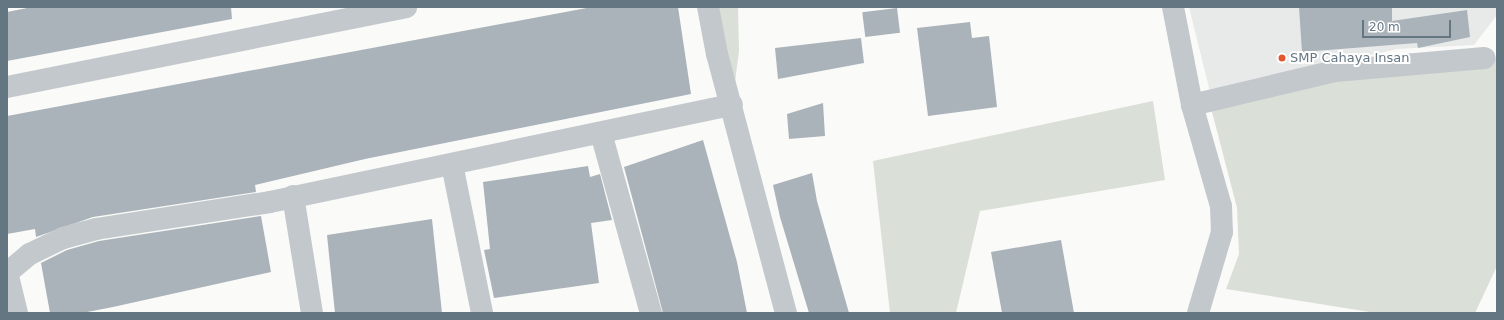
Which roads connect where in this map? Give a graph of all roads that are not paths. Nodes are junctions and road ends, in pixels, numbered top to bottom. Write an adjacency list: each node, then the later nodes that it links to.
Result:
1 (406, 7): 5 (street)
2 (708, 7): 6 (street)
3 (1173, 7): 7 (street)
4 (1484, 58): 7 (street)
5 (7, 87)
6 (732, 105): 8 (street); 16 (street)
7 (1192, 105): 17 (street)
8 (601, 133): 9 (street); 15 (street)
9 (452, 164): 10 (street); 14 (street)
10 (293, 196): 11 (street); 13 (street)
11 (7, 273): 12 (street)
12 (17, 313)
13 (312, 313)
14 (482, 313)
15 (651, 313)
16 (786, 313)
17 (1198, 313)

